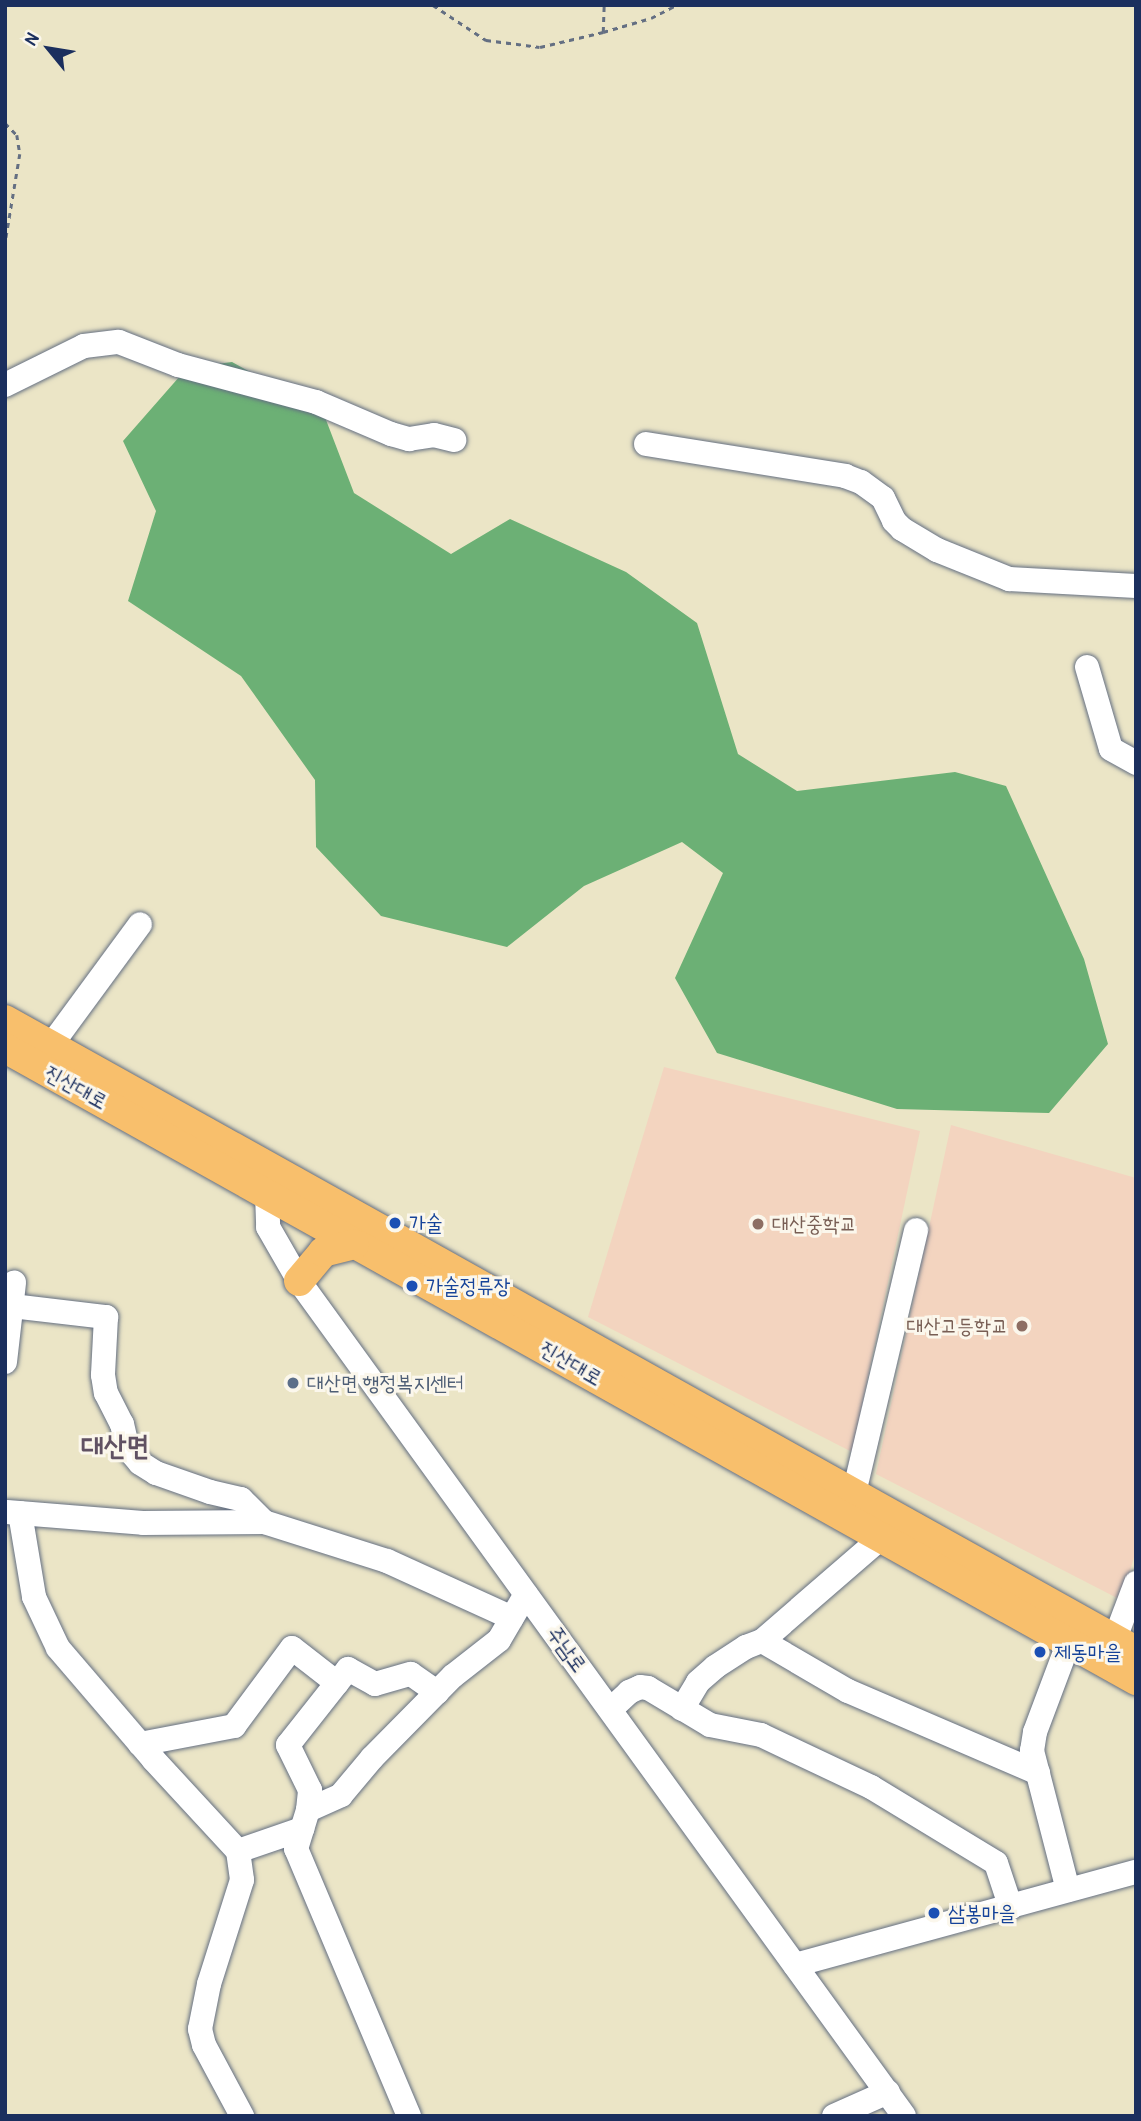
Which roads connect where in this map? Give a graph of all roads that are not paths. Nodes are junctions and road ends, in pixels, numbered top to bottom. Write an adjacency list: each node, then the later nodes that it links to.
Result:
1 (5, 385): 2 (street)
2 (454, 440)
3 (646, 444): 4 (street)
4 (1136, 586)
5 (1087, 667): 6 (street)
6 (1136, 763)
7 (140, 923): 10 (street)
8 (5, 1020): 10 (main road, 진산대로)
9 (5, 1048): 10 (main road, 진산대로)
10 (44, 1055): 11 (main road, 진산대로)
11 (273, 1182): 13 (main road, 진산대로); 14 (street, 주남로); 16 (main road, 진산대로)
12 (916, 1230): 16 (street)
13 (354, 1244): 14 (main road); 16 (main road, 진산대로)
14 (299, 1281): 21 (street, 주남로)
15 (5, 1362): 18 (street)
16 (848, 1505): 19 (main road, 진산대로); 23 (main road, 진산대로)
17 (13, 1512): 18 (street); 31 (street)
18 (264, 1522): 22 (street)
19 (881, 1538): 23 (main road, 진산대로); 24 (street)
20 (1136, 1583): 25 (street)
21 (526, 1594): 22 (street); 29 (street, 주남로)
22 (512, 1618): 28 (street)
23 (1075, 1633): 25 (main road, 진산대로); 32 (street)
24 (762, 1641): 30 (street); 32 (street)
25 (1119, 1652): 26 (main road, 진산대로)
26 (1136, 1680)
27 (337, 1683): 28 (street); 31 (street); 33 (street)
28 (437, 1692): 33 (street)
29 (611, 1709): 30 (street); 38 (street, 주남로)
30 (682, 1709): 37 (street)
31 (140, 1744): 34 (street)
32 (1038, 1773): 36 (street)
33 (305, 1820): 34 (street); 41 (street)
34 (238, 1851): 40 (street)
35 (1136, 1872): 36 (street)
36 (1068, 1890): 37 (street)
37 (1011, 1908): 38 (street)
38 (794, 1965): 39 (street, 주남로)
39 (888, 2092): 42 (street); 43 (street, 주남로)
40 (242, 2116)
41 (409, 2116)
42 (834, 2116)
43 (904, 2116)

